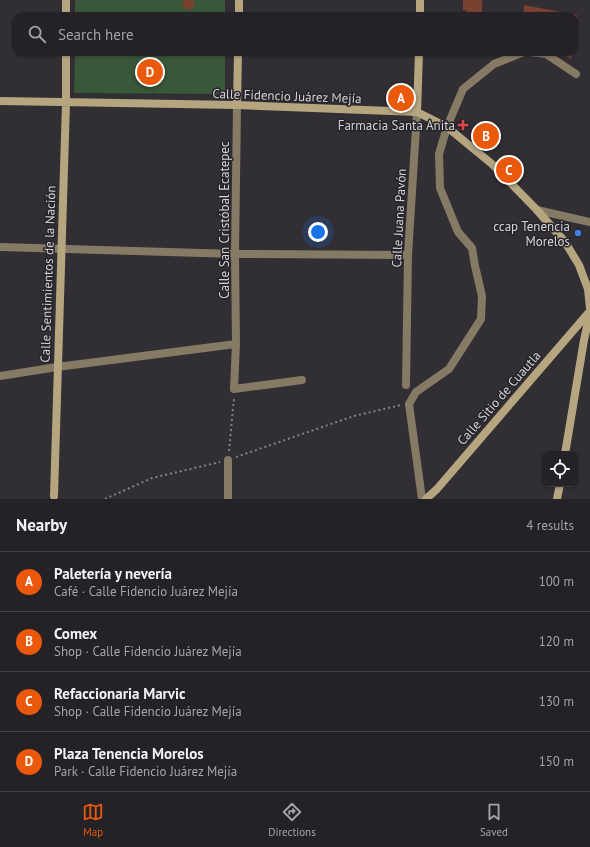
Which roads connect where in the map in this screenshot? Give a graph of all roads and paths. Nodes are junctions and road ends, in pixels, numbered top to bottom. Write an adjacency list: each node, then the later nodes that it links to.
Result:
1 (66, 0): 4 (street)
2 (239, 0): 5 (street)
3 (420, 0): 6 (street)
4 (66, 12)
5 (239, 12)
6 (420, 12)
7 (66, 56): 14 (street, Calle Sentimientos de la Nación)
8 (238, 56): 15 (street, Calle San Cristóbal Ecatepec)
9 (419, 56): 16 (street, Calle Juana Pavón)
10 (514, 56): 17 (street)
11 (549, 56): 12 (street)
12 (576, 74)
13 (0, 101): 14 (street, Calle Fidencio Juárez Mejía)
14 (66, 103): 15 (street, Calle Fidencio Juárez Mejía); 21 (street, Calle Sentimientos de la Nación)
15 (237, 105): 16 (street, Calle Fidencio Juárez Mejía); 22 (street, Calle San Cristóbal Ecatepec)
16 (418, 112): 17 (street, Calle Fidencio Juárez Mejía); 23 (street, Calle Juana Pavón)
17 (447, 127): 18 (street, Calle Fidencio Juárez Mejía); 33 (street)
18 (537, 210): 19 (street); 24 (street, Calle Fidencio Juárez Mejía)
19 (590, 222)
20 (0, 247): 21 (street)
21 (61, 249): 22 (street); 28 (street, Calle Sentimientos de la Nación)
22 (235, 254): 23 (street); 27 (street, Calle San Cristóbal Ecatepec)
23 (408, 255): 31 (street, Calle Juana Pavón)
24 (590, 308)
25 (590, 311): 26 (street); 41 (street, Calle Sitio de Cuautla)
26 (587, 341): 34 (street)
27 (236, 344): 28 (street); 32 (street, Calle San Cristóbal Ecatepec)
28 (57, 367): 29 (street); 37 (street, Calle Sentimientos de la Nación)
29 (0, 376)
30 (302, 380): 32 (street)
31 (406, 385)
32 (234, 389): 35 (path)
33 (409, 404): 35 (path); 40 (street)
34 (566, 451)
35 (228, 460): 38 (path); 39 (street)
36 (559, 487): 42 (street)
37 (54, 496)
38 (105, 499)
39 (228, 499)
40 (422, 499)
41 (426, 499)
42 (557, 499)

